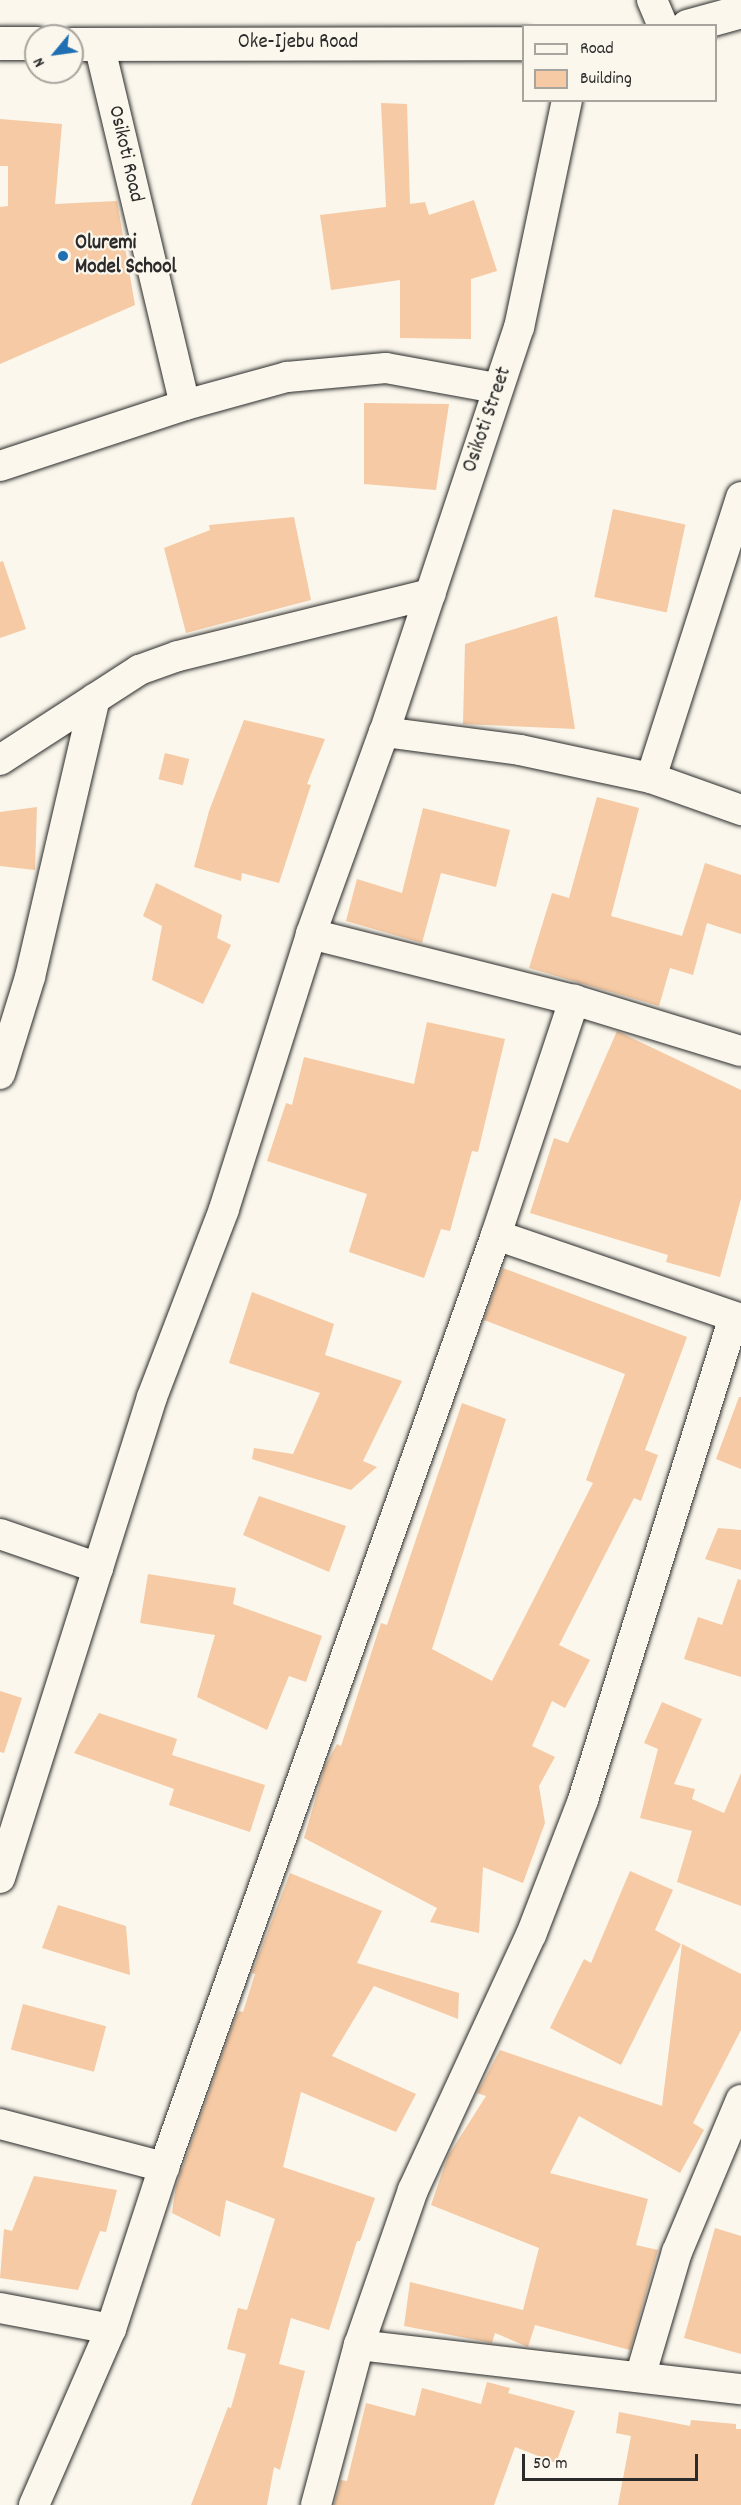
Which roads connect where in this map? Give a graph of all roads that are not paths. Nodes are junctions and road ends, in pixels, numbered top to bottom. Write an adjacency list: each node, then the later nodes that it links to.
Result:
1 (652, 0): 3 (street)
2 (741, 11): 4 (main road)
3 (662, 24)
4 (694, 24)
5 (0, 43): 6 (main road)
6 (24, 43)
7 (522, 43): 8 (main road, Oke-Ijebu Road)
8 (85, 44): 11 (street, Osikoti Road)
9 (567, 102): 10 (street, Osikoti Street)
10 (496, 388): 11 (street); 14 (street, Osikoti Street)
11 (185, 405): 12 (street)
12 (0, 466)
13 (741, 497): 18 (street)
14 (431, 594): 15 (street); 16 (street, Osikoti Street)
15 (95, 698): 17 (street); 23 (street)
16 (384, 732): 18 (street); 20 (street, Osikoti Street)
17 (0, 760)
18 (651, 778): 19 (street)
19 (741, 810)
20 (311, 934): 21 (street); 27 (street, Osikoti Street)
21 (574, 1000): 22 (street); 24 (street)
22 (741, 1051)
23 (0, 1074)
24 (496, 1234): 25 (street); 31 (street)
25 (738, 1318): 34 (street)
26 (0, 1534): 27 (street)
27 (98, 1568): 28 (street, Osikoti Street)
28 (0, 1878)
29 (741, 2100): 35 (street)
30 (0, 2124): 31 (street)
31 (164, 2167): 33 (street)
32 (0, 2308): 33 (street)
33 (111, 2329): 37 (street)
34 (359, 2345): 35 (street); 38 (street)
35 (641, 2374): 36 (street)
36 (741, 2389)
37 (34, 2505)
38 (316, 2505)

